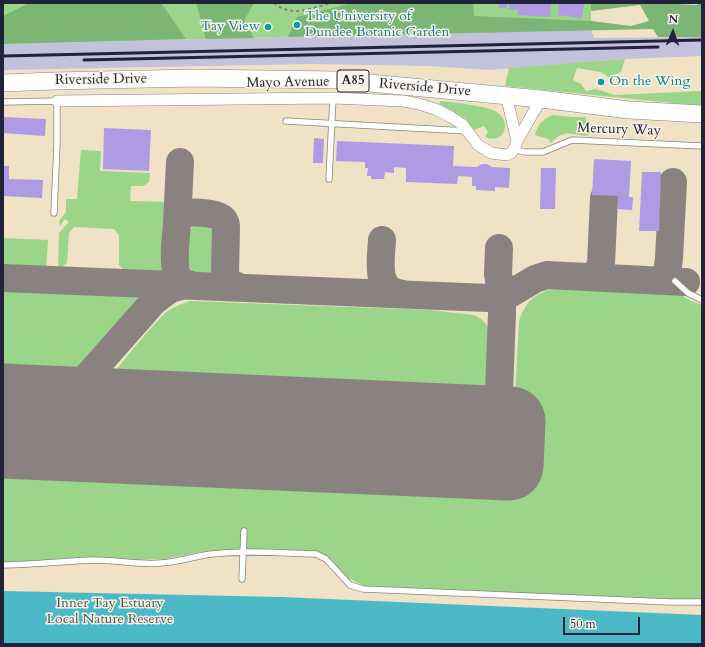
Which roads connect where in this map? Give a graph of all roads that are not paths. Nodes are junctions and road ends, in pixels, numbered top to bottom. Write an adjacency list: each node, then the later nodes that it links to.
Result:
1 (3, 83): 2 (main road, Riverside Drive / A85)
2 (506, 95): 4 (main road, Riverside Drive / A85); 11 (street)
3 (333, 98): 5 (street, Mayo Avenue); 9 (lane); 10 (street, Mayo Avenue)
4 (541, 99): 7 (main road, Riverside Drive / A85); 11 (street)
5 (57, 101): 6 (lane); 14 (lane)
6 (3, 102)
7 (702, 114)
8 (286, 121): 9 (lane)
9 (332, 124): 10 (lane); 13 (lane)
10 (468, 132): 11 (street, Mayo Avenue)
11 (516, 145): 12 (lane, Mercury Way)
12 (702, 146)
13 (329, 179)
14 (54, 213)
15 (675, 281): 16 (lane)
16 (702, 300)
17 (244, 531): 18 (lane)
18 (243, 552): 19 (lane); 20 (lane); 21 (lane)
19 (3, 565)
20 (242, 579)
21 (702, 602)

